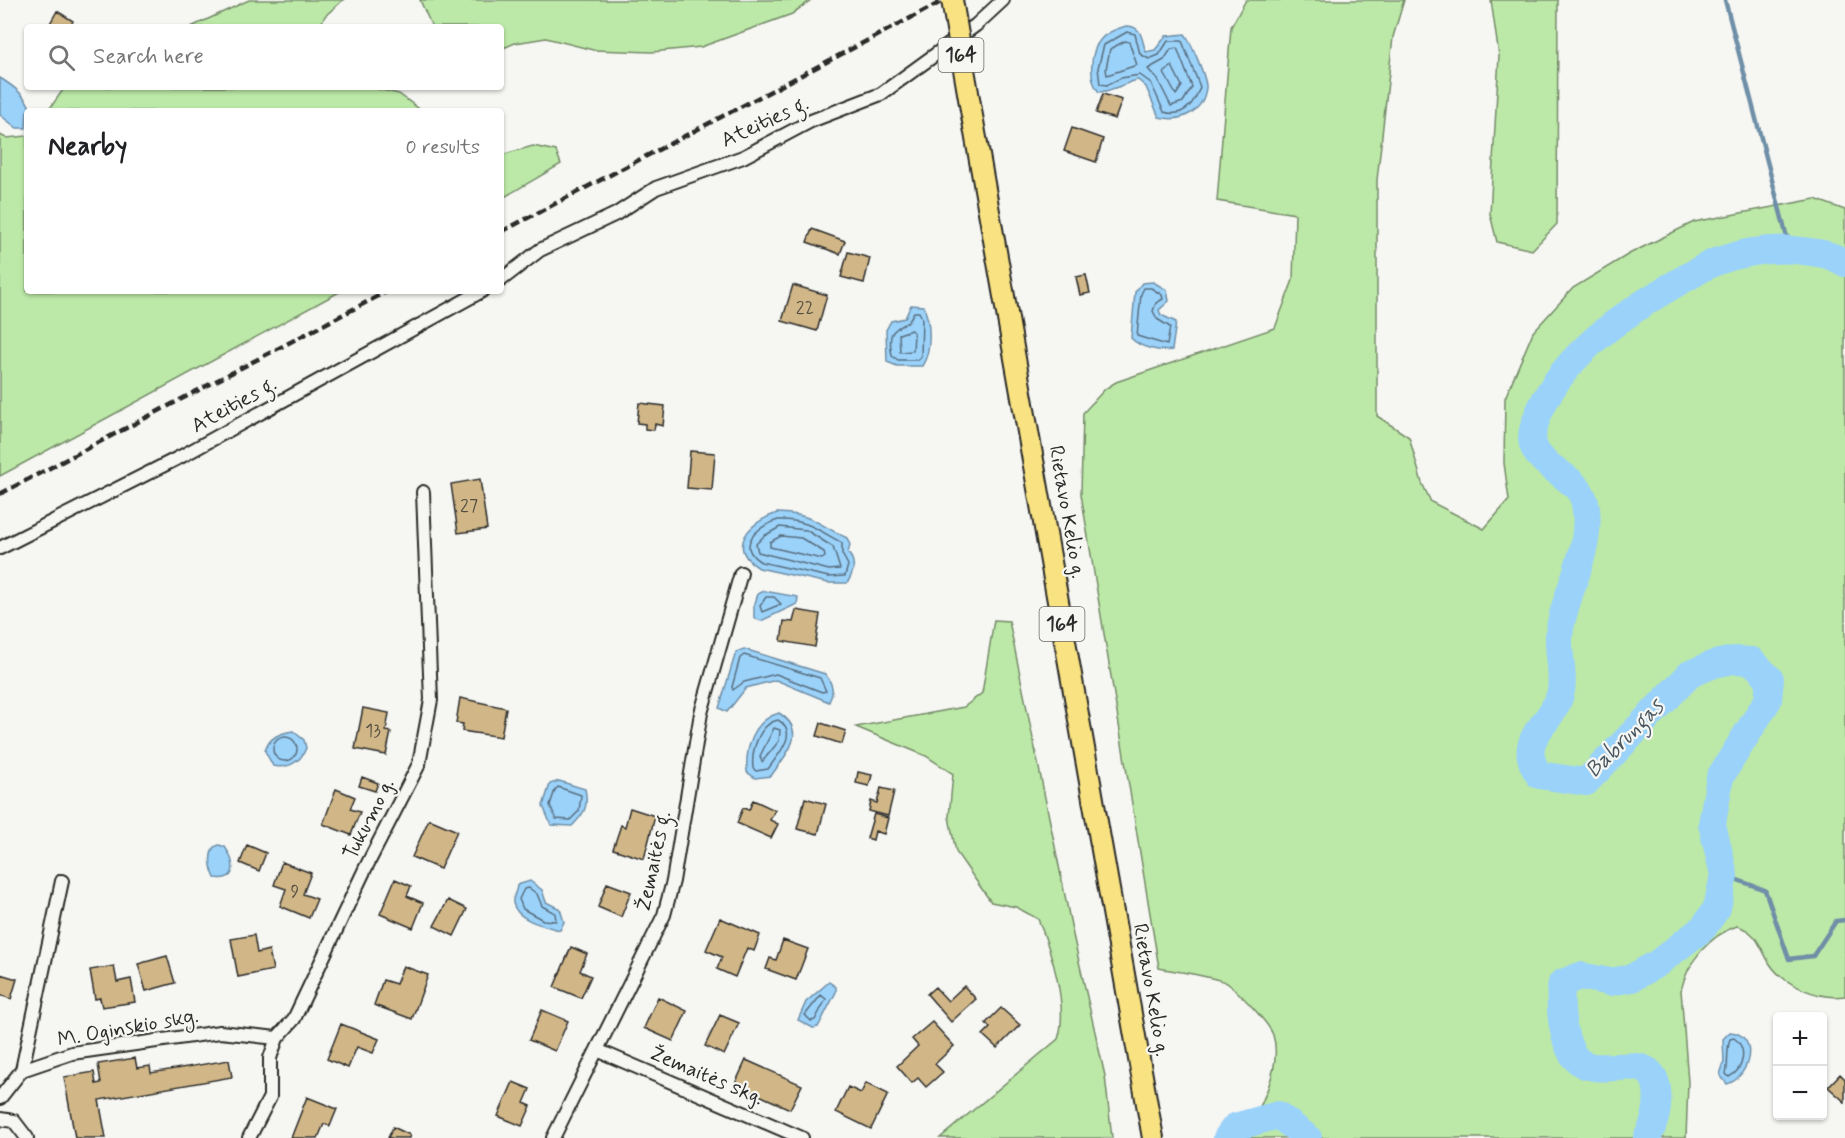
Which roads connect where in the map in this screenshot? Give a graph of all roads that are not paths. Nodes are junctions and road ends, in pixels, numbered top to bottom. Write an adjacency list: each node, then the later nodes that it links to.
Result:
1 (952, 0): 18 (main road, Rietavo Kelio g. / 164, bridge)
2 (1003, 0): 3 (street, Ateities g.)
3 (504, 278)
4 (477, 294): 6 (street, Ateities g.)
5 (423, 492): 9 (street, Tukumo g.)
6 (0, 548)
7 (741, 573): 10 (street, Žemaitės g.)
8 (62, 880): 11 (street)
9 (277, 1038): 11 (street, M. Oginskio skg.); 15 (street, Tukumo g.)
10 (597, 1050): 16 (street, Žemaitės g.); 17 (street, Žemaitės skg.)
11 (22, 1070): 12 (street)
12 (0, 1098)
13 (0, 1119): 14 (street)
14 (27, 1138)
15 (249, 1138)
16 (553, 1138)
17 (802, 1138)
18 (1153, 1138)

